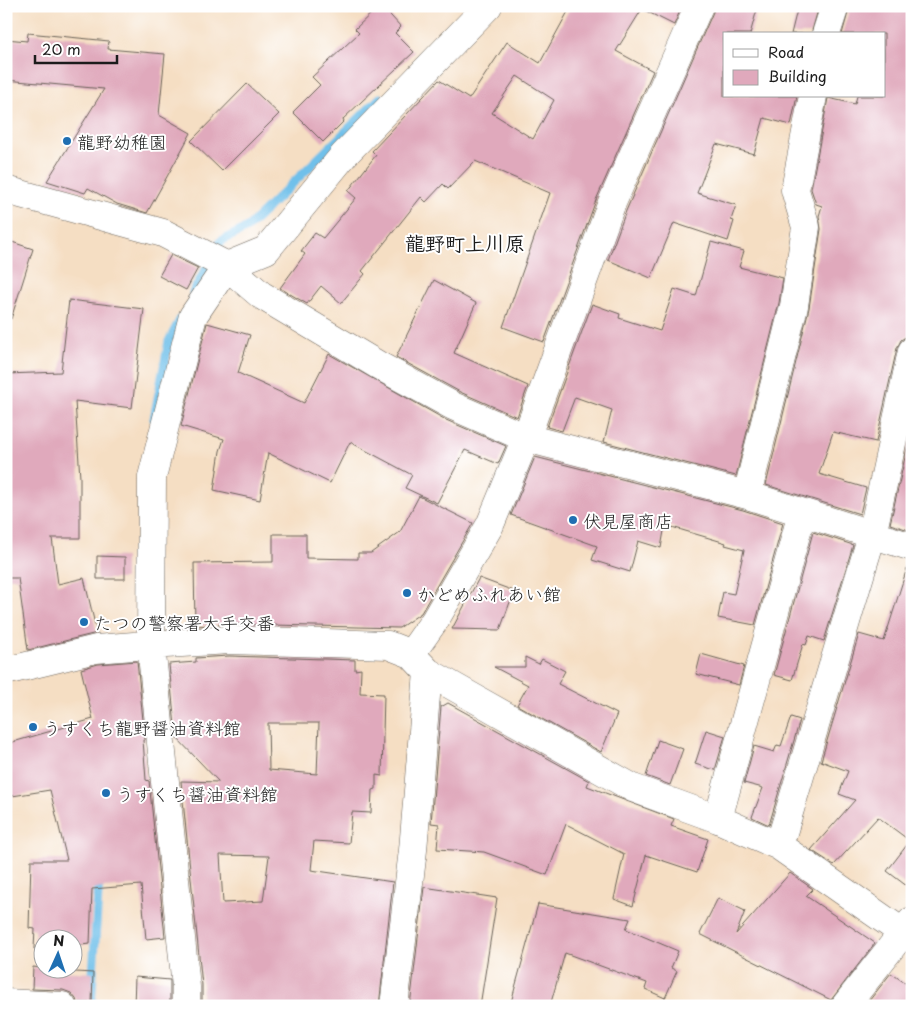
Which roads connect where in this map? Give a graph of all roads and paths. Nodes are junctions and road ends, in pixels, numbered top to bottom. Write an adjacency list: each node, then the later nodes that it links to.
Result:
1 (488, 6): 7 (street)
2 (699, 6): 9 (street)
3 (835, 6): 4 (street)
4 (827, 32)
5 (813, 98): 10 (street)
6 (6, 190): 7 (street)
7 (227, 266): 9 (street); 14 (street)
8 (912, 351): 12 (street)
9 (526, 438): 10 (street); 15 (street)
10 (747, 496): 11 (street)
11 (802, 513): 12 (street); 17 (street)
12 (872, 535): 13 (street); 18 (street)
13 (912, 547)
14 (143, 645): 15 (street); 16 (street); 22 (street)
15 (419, 663): 17 (street); 23 (street)
16 (6, 671)
17 (718, 819): 18 (street)
18 (779, 846): 19 (street)
19 (909, 931): 24 (street)
20 (6, 1002): 21 (street)
21 (62, 1006)
22 (186, 1006)
23 (394, 1006)
24 (845, 1006)

